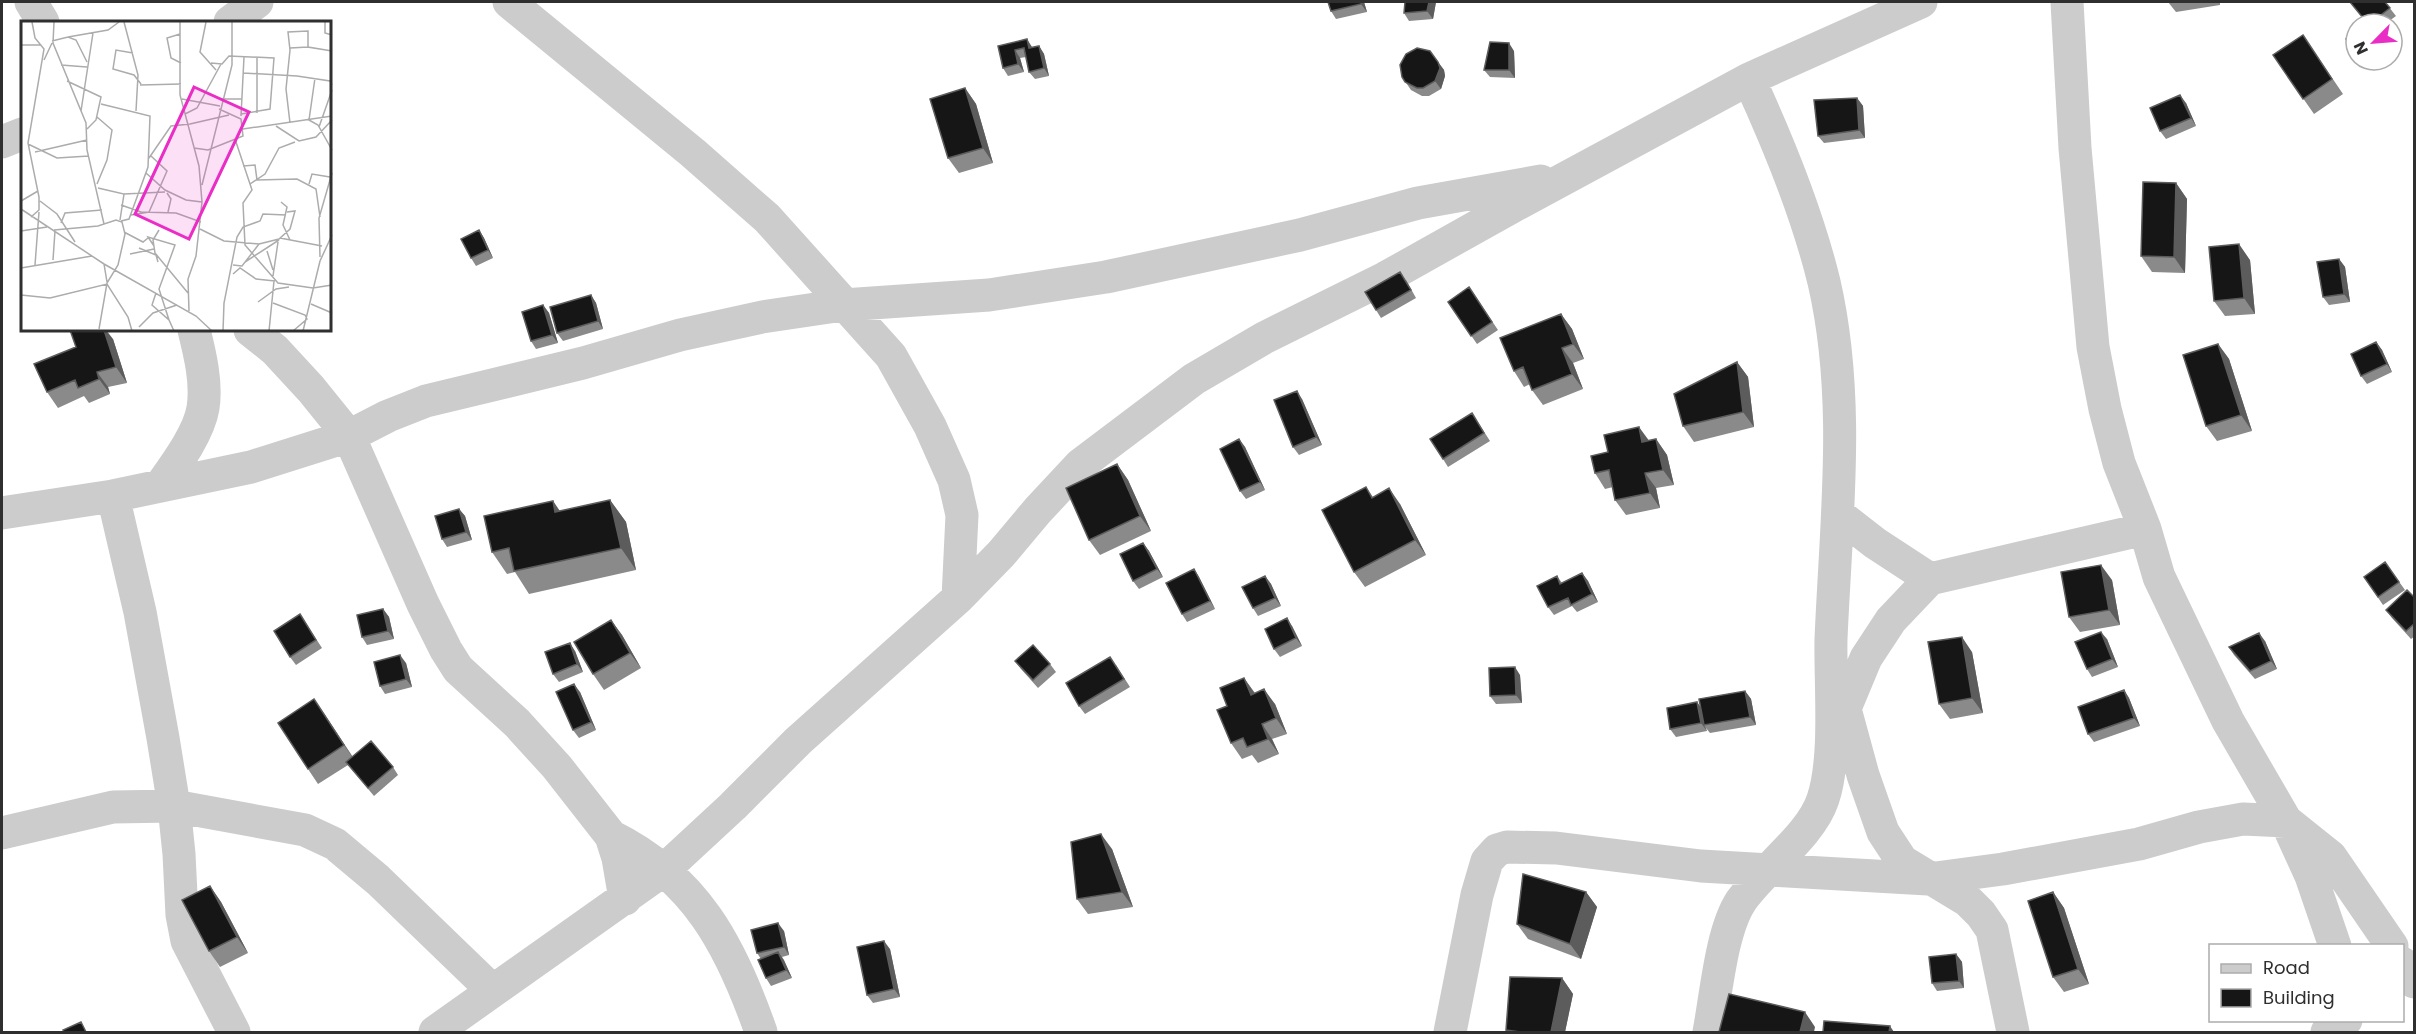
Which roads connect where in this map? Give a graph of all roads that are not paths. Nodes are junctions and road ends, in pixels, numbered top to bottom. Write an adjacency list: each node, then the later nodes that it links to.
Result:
1 (31, 2): 6 (street)
2 (257, 2): 7 (street)
3 (1921, 2): 8 (street)
4 (2067, 2): 20 (street)
5 (526, 7): 12 (street)
6 (42, 21)
7 (231, 21)
8 (1749, 79): 11 (street); 19 (street)
9 (21, 134): 10 (street)
10 (2, 142)
11 (1572, 175): 12 (street); 22 (street)
12 (843, 305): 15 (street); 22 (street)
13 (194, 332): 16 (street)
14 (252, 332): 15 (street)
15 (349, 436): 16 (street); 28 (street)
16 (161, 485): 17 (street)
17 (113, 496): 18 (street); 25 (street)
18 (2, 513)
19 (1839, 515): 21 (street); 24 (street)
20 (2145, 529): 21 (street); 26 (street)
21 (1930, 579): 23 (street)
22 (958, 598): 29 (street)
23 (1845, 709): 24 (street); 31 (street)
24 (1830, 743): 30 (street)
25 (174, 806): 27 (street); 37 (street); 39 (street)
26 (2286, 821): 31 (street); 33 (street); 34 (street)
27 (2, 833)
28 (611, 836): 29 (street); 32 (street)
29 (665, 869): 32 (street); 41 (street)
30 (1767, 870): 31 (street); 42 (street); 43 (street)
31 (1928, 879): 44 (street)
32 (625, 899): 37 (street)
33 (2334, 944)
34 (2391, 944)
35 (2404, 965): 36 (street)
36 (2415, 982)
37 (492, 990): 40 (street)
38 (2343, 1022): 45 (street)
39 (234, 1032)
40 (435, 1032)
41 (761, 1032)
42 (1450, 1032)
43 (1709, 1032)
44 (2013, 1032)
45 (2327, 1032)

